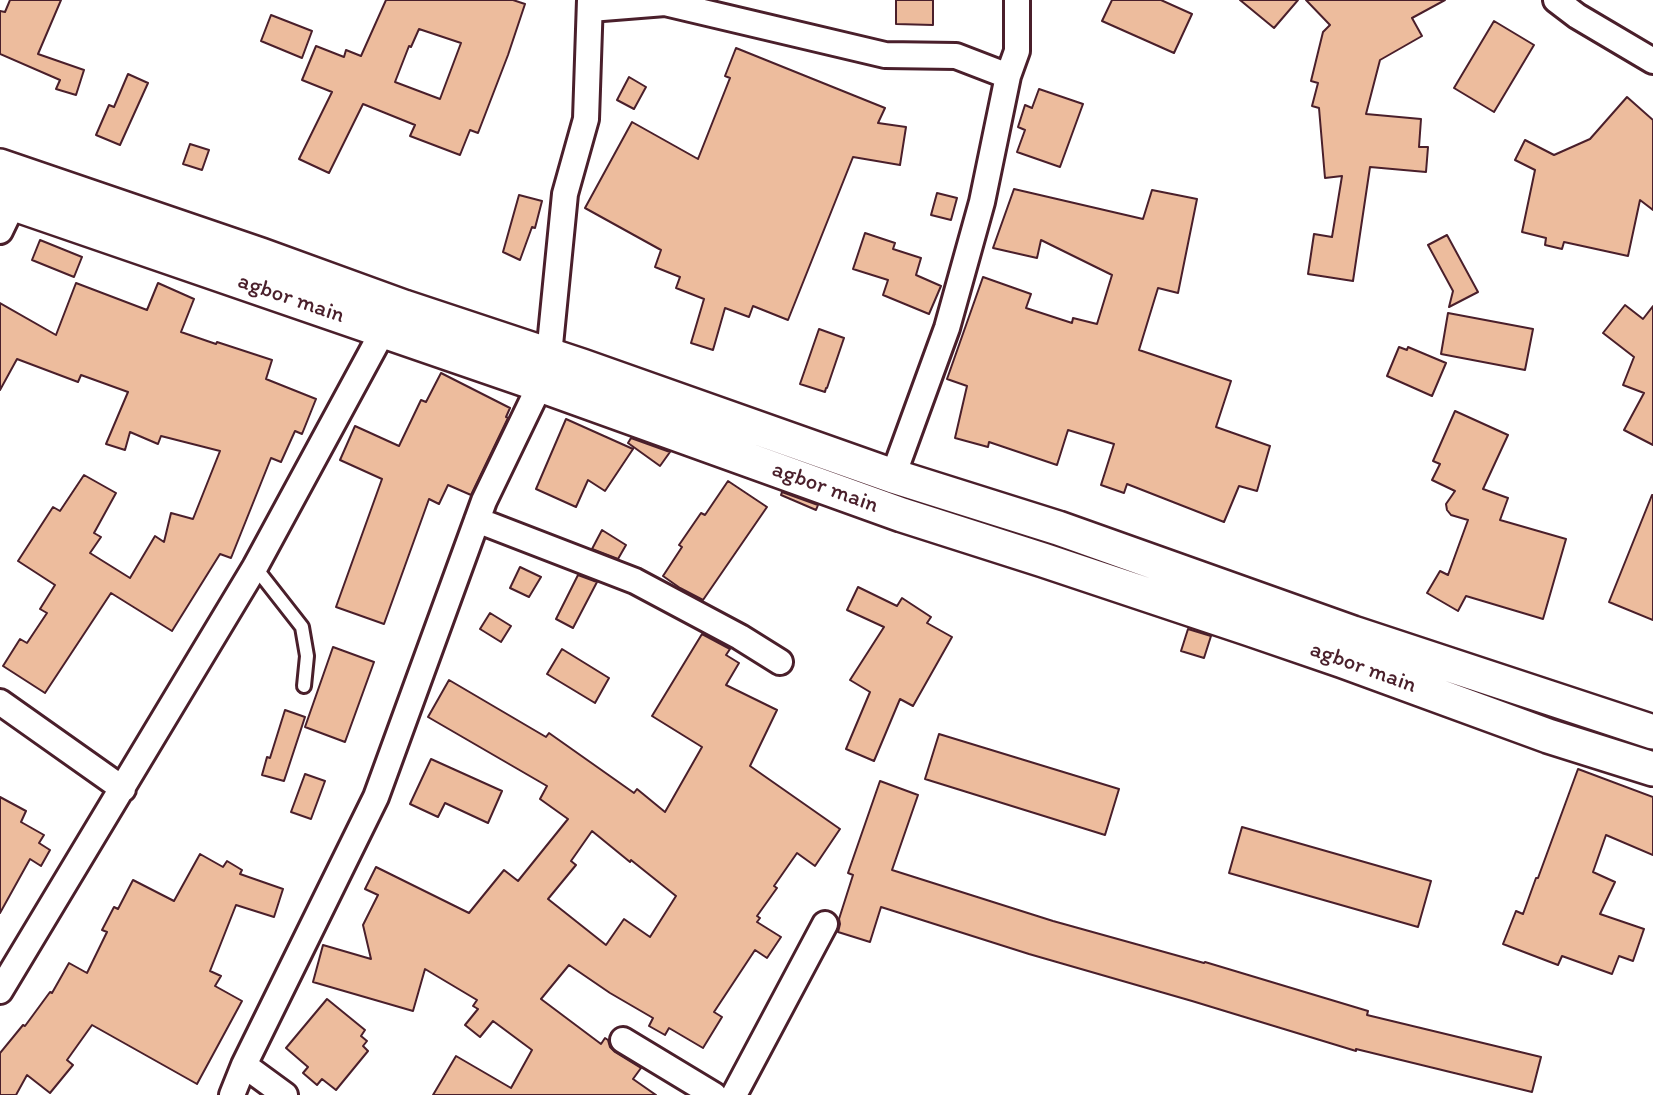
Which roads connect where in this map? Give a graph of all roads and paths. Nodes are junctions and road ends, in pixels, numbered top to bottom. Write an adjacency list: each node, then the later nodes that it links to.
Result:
1 (1017, 0): 5 (street)
2 (1556, 0): 4 (street)
3 (590, 5): 5 (street); 10 (street)
4 (1653, 61)
5 (1008, 76): 11 (street)
6 (0, 166): 8 (main road, agbor main)
7 (4, 211): 8 (main road, agbor main)
8 (255, 270): 9 (main road, agbor main); 10 (main road, agbor main)
9 (383, 331): 10 (main road, agbor main); 13 (street)
10 (545, 370): 11 (main road, agbor main); 12 (street); 18 (main road, agbor main)
11 (893, 476): 17 (main road, agbor main)
12 (477, 520): 14 (street); 23 (street)
13 (254, 567): 15 (lane); 19 (street)
14 (780, 662)
15 (304, 686)
16 (0, 702): 19 (street)
17 (1653, 732)
18 (1653, 769)
19 (122, 789): 21 (street)
20 (825, 923): 27 (street)
21 (0, 991)
22 (623, 1040): 26 (street)
23 (244, 1065): 24 (street); 25 (street)
24 (232, 1095)
25 (285, 1095)
26 (715, 1095)
27 (734, 1095)

